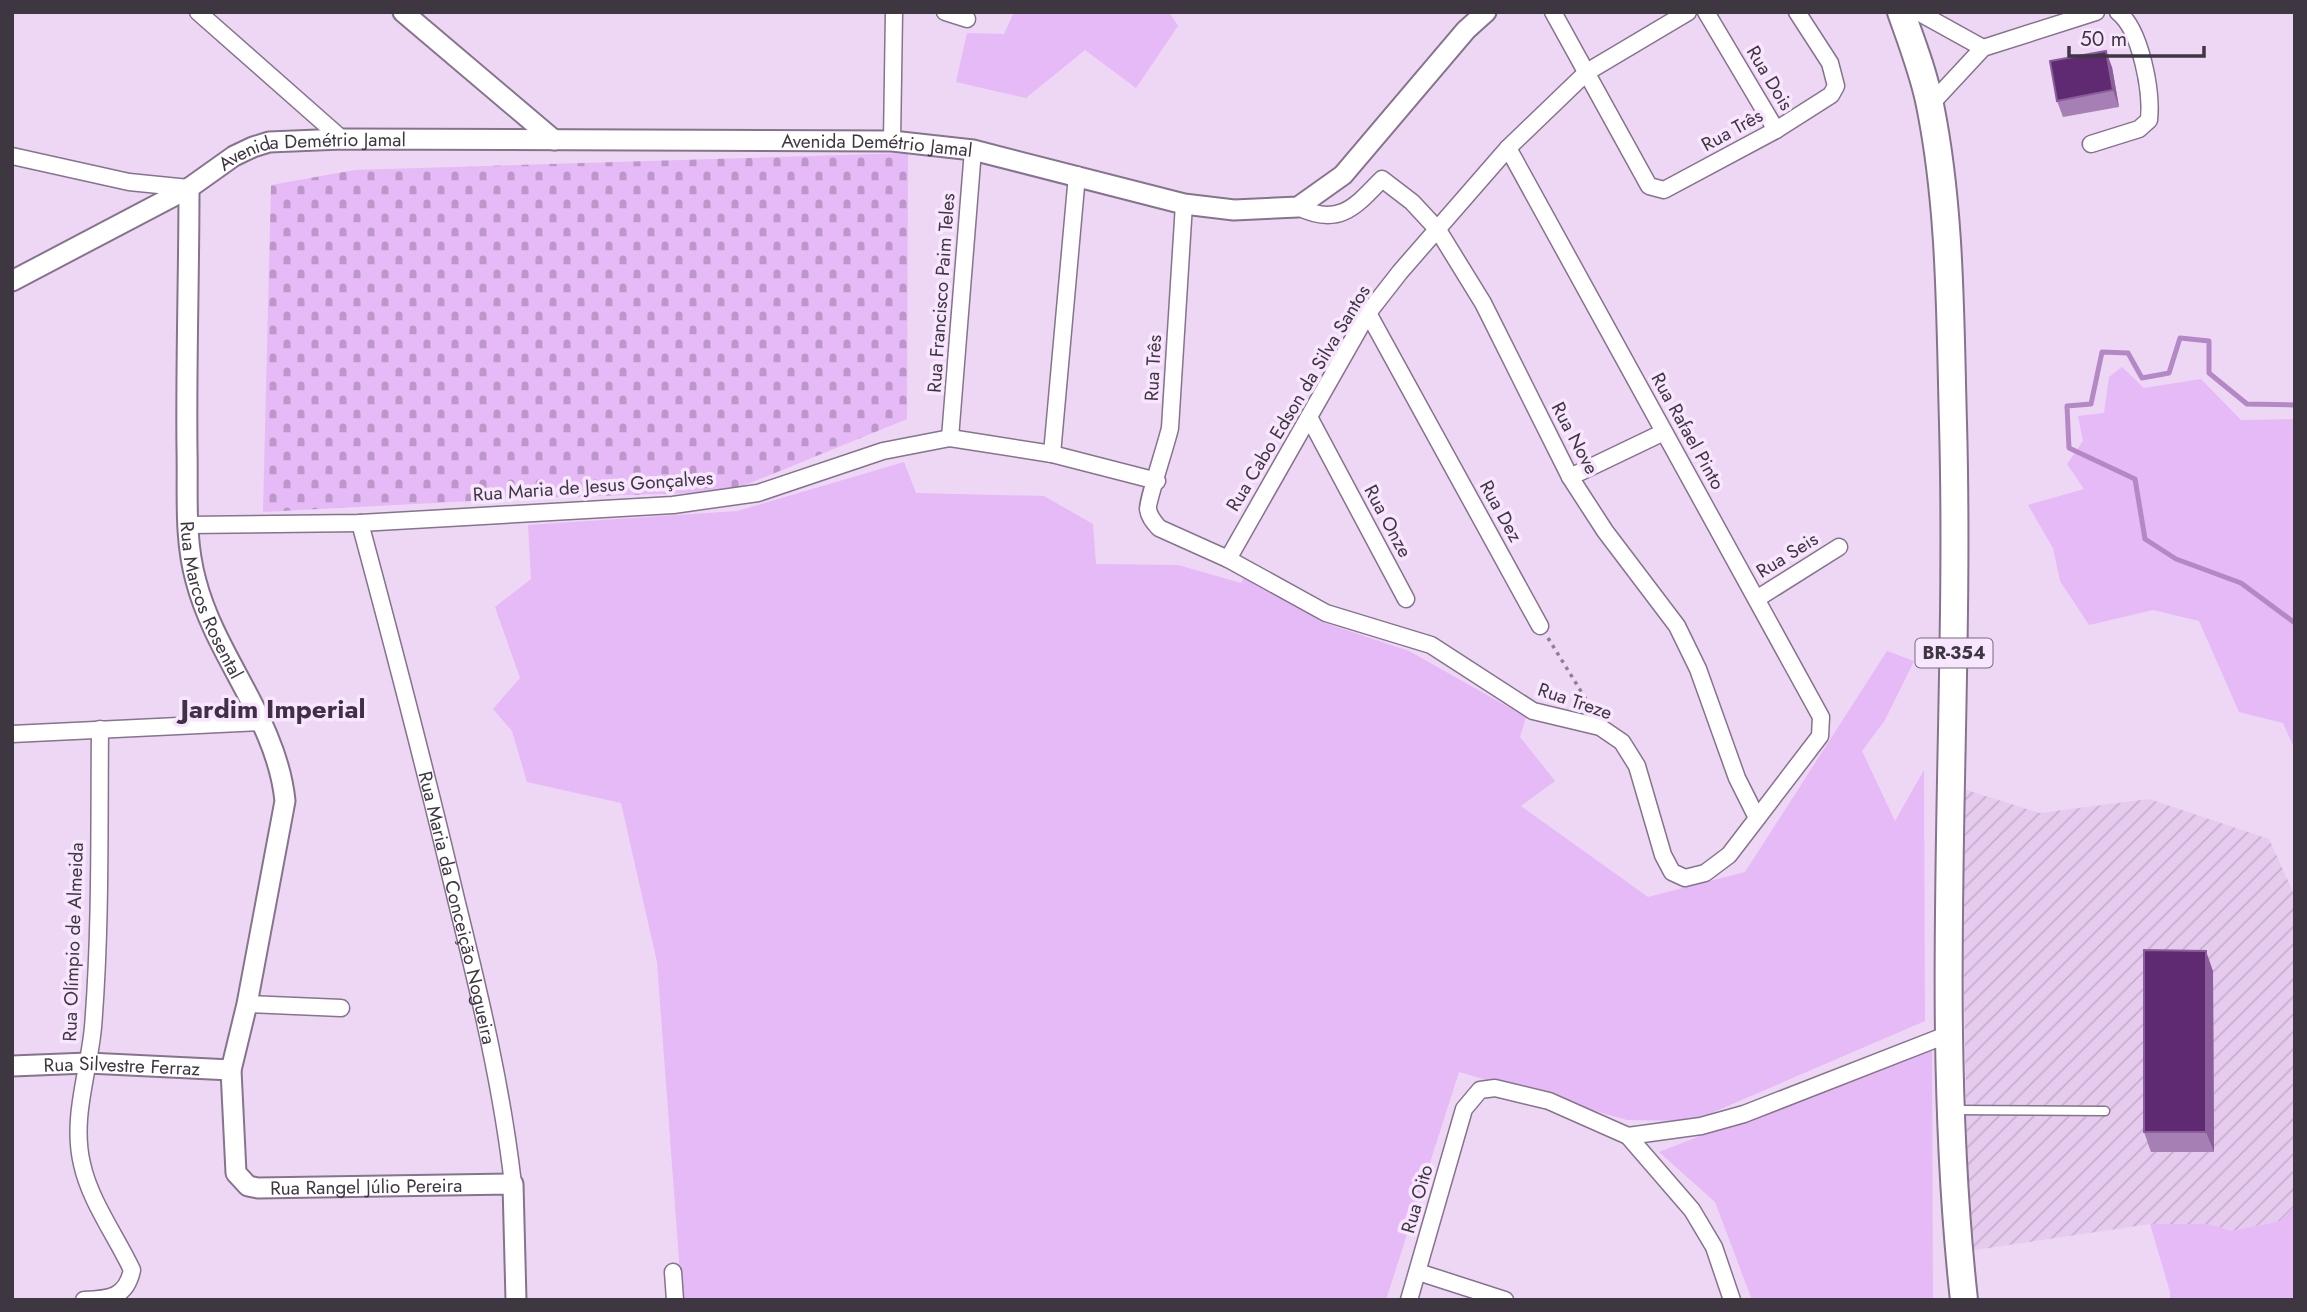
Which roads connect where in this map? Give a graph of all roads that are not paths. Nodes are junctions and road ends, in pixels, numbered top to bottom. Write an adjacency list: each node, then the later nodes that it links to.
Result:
1 (198, 12): 19 (street)
2 (403, 12): 20 (street)
3 (894, 12): 21 (street)
4 (945, 12): 14 (street)
5 (1486, 12): 29 (street)
6 (1553, 12): 16 (street)
7 (1688, 12): 16 (street, Rua Cabo Edson da Silva Santos)
8 (1706, 12): 18 (street, Rua Dois)
9 (1797, 12): 18 (street, Rua Três)
10 (1901, 12): 17 (highway, BR-354)
11 (1918, 12): 15 (street)
12 (2096, 12): 15 (street)
13 (2118, 12): 22 (street)
14 (967, 19)
15 (1983, 48): 17 (street)
16 (1587, 72): 18 (street, Rua Três); 23 (street, Rua Cabo Edson da Silva Santos)
17 (1930, 104): 54 (highway, BR-354)
18 (1776, 130)
19 (342, 139): 20 (street, Avenida Demétrio Jamal); 27 (street, Avenida Demétrio Jamal)
20 (554, 140): 21 (street, Avenida Demétrio Jamal)
21 (892, 141): 24 (street, Avenida Demétrio Jamal)
22 (2091, 144)
23 (1508, 148): 30 (street, Rua Cabo Edson da Silva Santos); 34 (street, Rua Rafael Pinto)
24 (973, 150): 26 (street, Avenida Demétrio Jamal); 35 (street, Rua Francisco Paim Teles)
25 (12, 156): 27 (street)
26 (1077, 175): 28 (street, Avenida Demétrio Jamal); 36 (street)
27 (189, 188): 31 (street, Avenida Demétrio Jamal); 40 (street, Rua Marcos Rosental)
28 (1184, 204): 29 (street, Avenida Demétrio Jamal); 38 (street, Rua Três)
29 (1298, 207): 30 (street, Rua Nove)
30 (1438, 230): 32 (street, Rua Cabo Edson da Silva Santos); 37 (street, Rua Nove)
31 (12, 281)
32 (1368, 313): 33 (street, Rua Cabo Edson da Silva Santos); 46 (street, Rua Dez)
33 (1309, 417): 43 (street, Rua Cabo Edson da Silva Santos); 45 (street, Rua Onze)
34 (1664, 432): 37 (street); 44 (street, Rua Rafael Pinto)
35 (950, 438): 36 (street, Rua Maria de Jesus Gonçalves); 39 (street, Rua Maria de Jesus Gonçalves)
36 (1052, 454): 38 (street, Rua Maria de Jesus Gonçalves)
37 (1570, 477): 51 (street, Rua Nove)
38 (1157, 481): 41 (street, Rua Três)
39 (360, 523): 40 (street, Rua Maria de Jesus Gonçalves); 62 (street, Rua Maria da Conceição Nogueira)
40 (188, 525): 47 (street, Rua Marcos Rosental)
41 (1159, 528): 43 (street, Rua Treze)
42 (1839, 547): 44 (street, Rua Seis)
43 (1228, 559): 51 (street, Rua Treze)
44 (1758, 598): 50 (street, Rua Rafael Pinto)
45 (1406, 599)
46 (1540, 626)
47 (262, 722): 48 (street); 52 (street, Rua Marcos Rosental)
48 (100, 729): 49 (street); 55 (street, Rua Olímpio de Almeida)
49 (12, 734)
50 (1820, 736): 51 (street, Rua Treze)
51 (1757, 818)
52 (247, 1004): 53 (street); 57 (street, Rua Marcos Rosental)
53 (341, 1008)
54 (1950, 1034): 58 (highway, BR-354); 60 (street)
55 (88, 1063): 56 (street, Rua Silvestre Ferraz); 57 (street, Rua Silvestre Ferraz); 65 (street, Rua Olímpio de Almeida)
56 (12, 1066)
57 (231, 1070): 61 (street, Rua Marcos Rosental)
58 (1952, 1110): 59 (lane); 71 (highway, BR-354)
59 (2105, 1111)
60 (1628, 1136): 64 (street, Rua Oito); 70 (street)
61 (234, 1165): 62 (street, Rua Rangel Júlio Pereira)
62 (513, 1184): 66 (street, Rua Maria da Conceição Nogueira)
63 (673, 1272): 67 (street)
64 (1418, 1272): 68 (street, Rua Oito); 69 (street)
65 (84, 1300)
66 (516, 1300)
67 (675, 1300)
68 (1409, 1300)
69 (1505, 1300)
70 (1732, 1300)
71 (1964, 1300)

